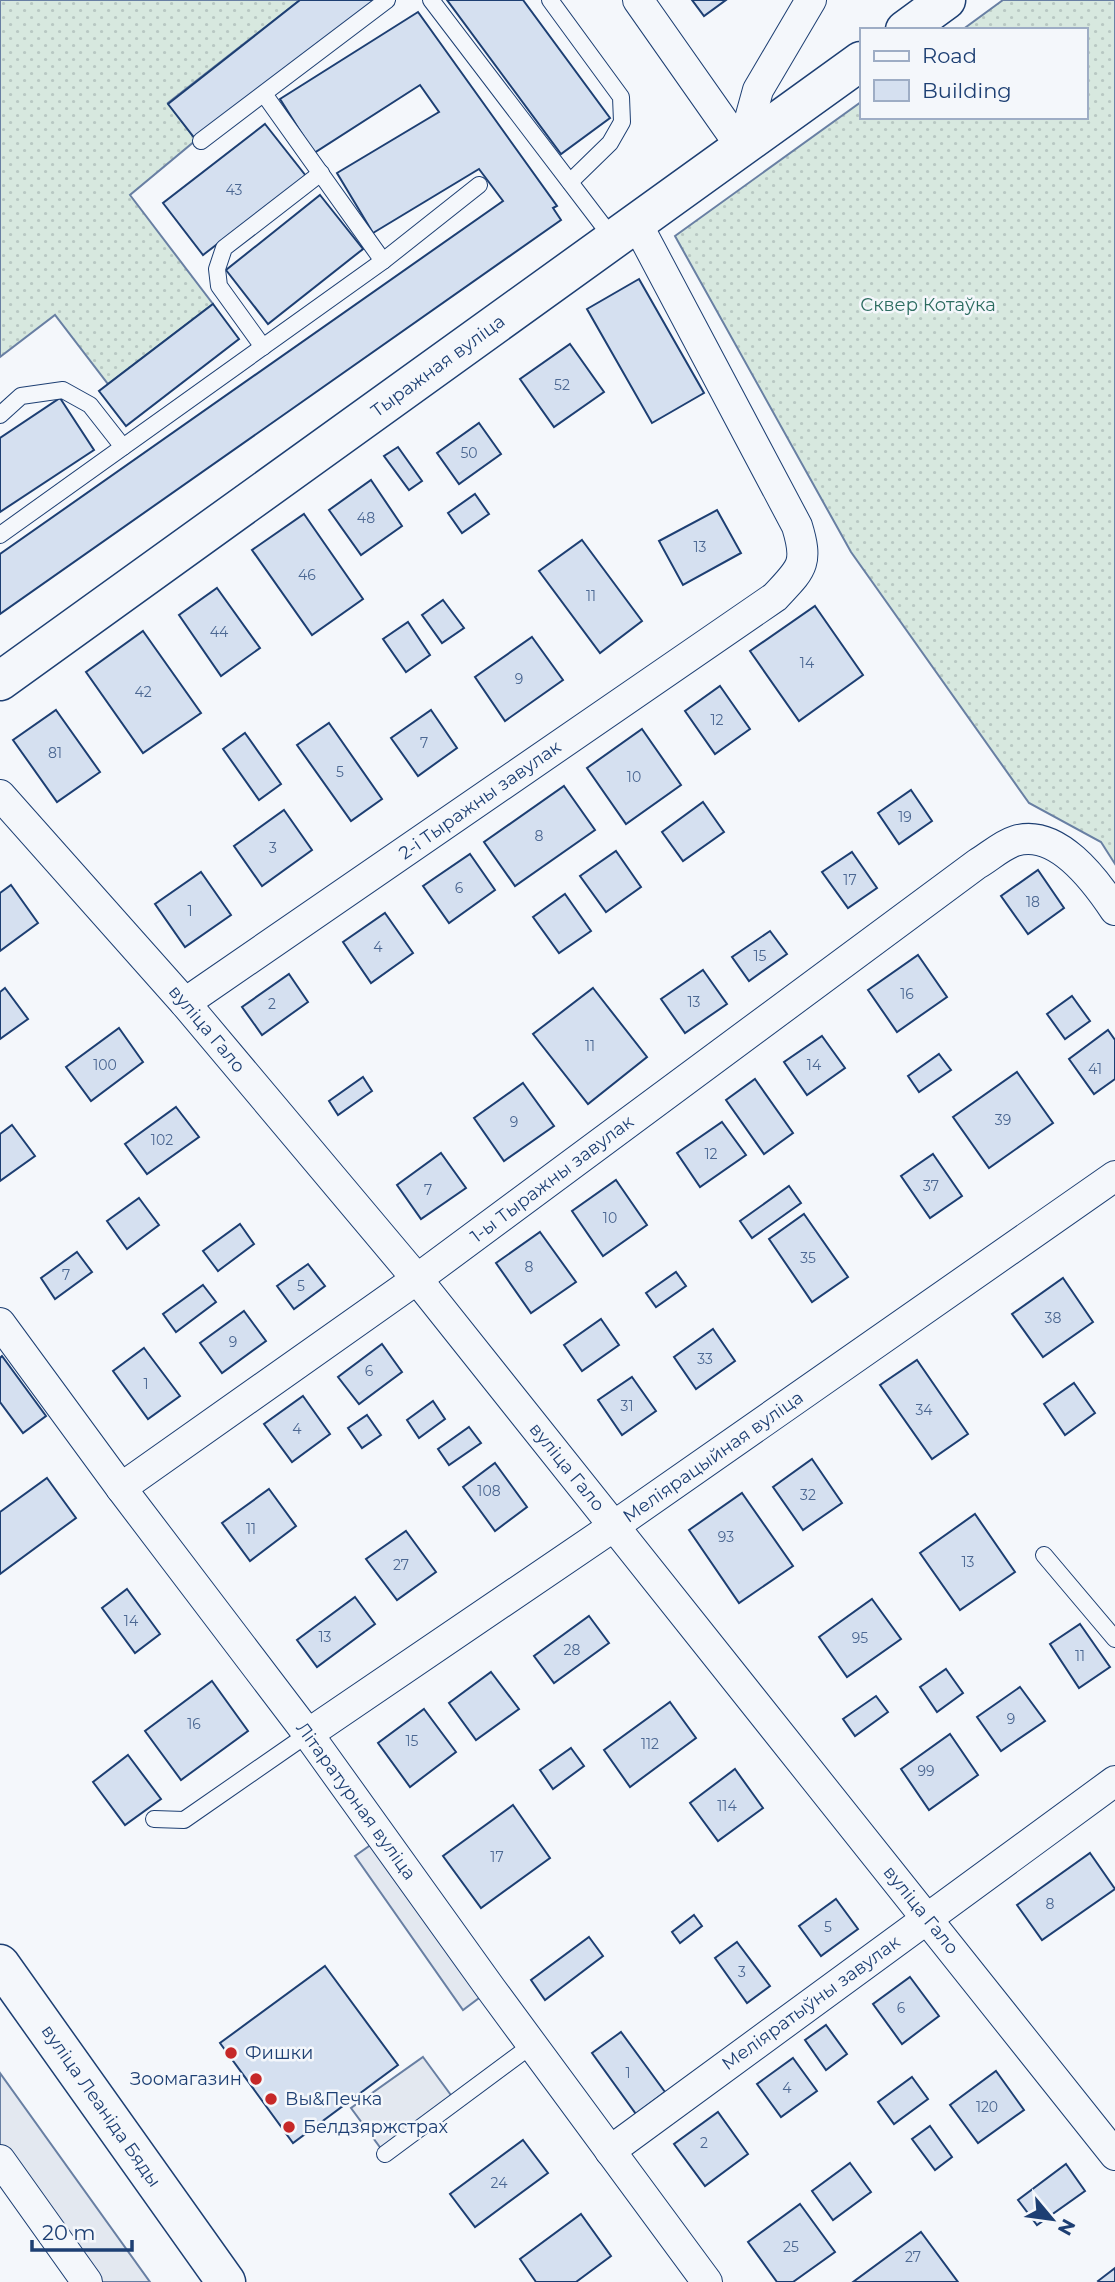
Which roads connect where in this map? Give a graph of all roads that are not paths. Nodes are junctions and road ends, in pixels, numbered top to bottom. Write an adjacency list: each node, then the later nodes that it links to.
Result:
1 (387, 0): 9 (lane)
2 (430, 0): 13 (lane)
3 (550, 0): 13 (lane)
4 (638, 0): 11 (street)
5 (811, 0): 11 (street)
6 (946, 0): 7 (street)
7 (908, 28)
8 (860, 62): 11 (street, Тыражная вуліца)
9 (264, 94): 10 (lane); 12 (lane)
10 (201, 141)
11 (742, 148): 15 (street, Тыражная вуліца)
12 (321, 173): 16 (lane); 17 (lane)
13 (570, 182): 15 (lane)
14 (478, 185): 16 (lane)
15 (625, 232): 21 (street, Тыражная вуліца); 24 (street, 2-і Тыражны завулак)
16 (383, 261): 17 (lane)
17 (262, 347): 19 (lane)
18 (0, 415): 19 (lane)
19 (123, 447): 20 (lane)
20 (0, 535)
21 (0, 681)
22 (0, 795): 24 (street, вуліца Гало)
23 (1115, 910): 26 (street, 1-ы Тыражны завулак)
24 (185, 1003): 26 (street, вуліца Гало)
25 (1115, 1176): 29 (street, Меліярацыйная вуліца)
26 (417, 1279): 28 (street, 1-ы Тыражны завулак); 29 (street, вуліца Гало)
27 (0, 1323): 28 (street, Літаратурная вуліца)
28 (121, 1488): 32 (street, Літаратурная вуліца)
29 (614, 1526): 32 (street, Меліярацыйная вуліца); 35 (street, вуліца Гало)
30 (1044, 1555): 31 (lane)
31 (1115, 1639)
32 (308, 1734): 34 (lane); 37 (street, Літаратурная вуліца)
33 (1115, 1780): 35 (street, Меліяратыўны завулак)
34 (154, 1819)
35 (927, 1918): 38 (street, Меліяратыўны завулак); 40 (street, вуліца Гало)
36 (0, 1964): 43 (street, вуліца Леаніда Бяды)
37 (532, 2045): 38 (street, Літаратурная вуліца); 39 (lane)
38 (610, 2151): 44 (street, Літаратурная вуліца)
39 (385, 2154)
40 (1115, 2155)
41 (0, 2160): 42 (street)
42 (87, 2282)
43 (226, 2282)
44 (707, 2282)

